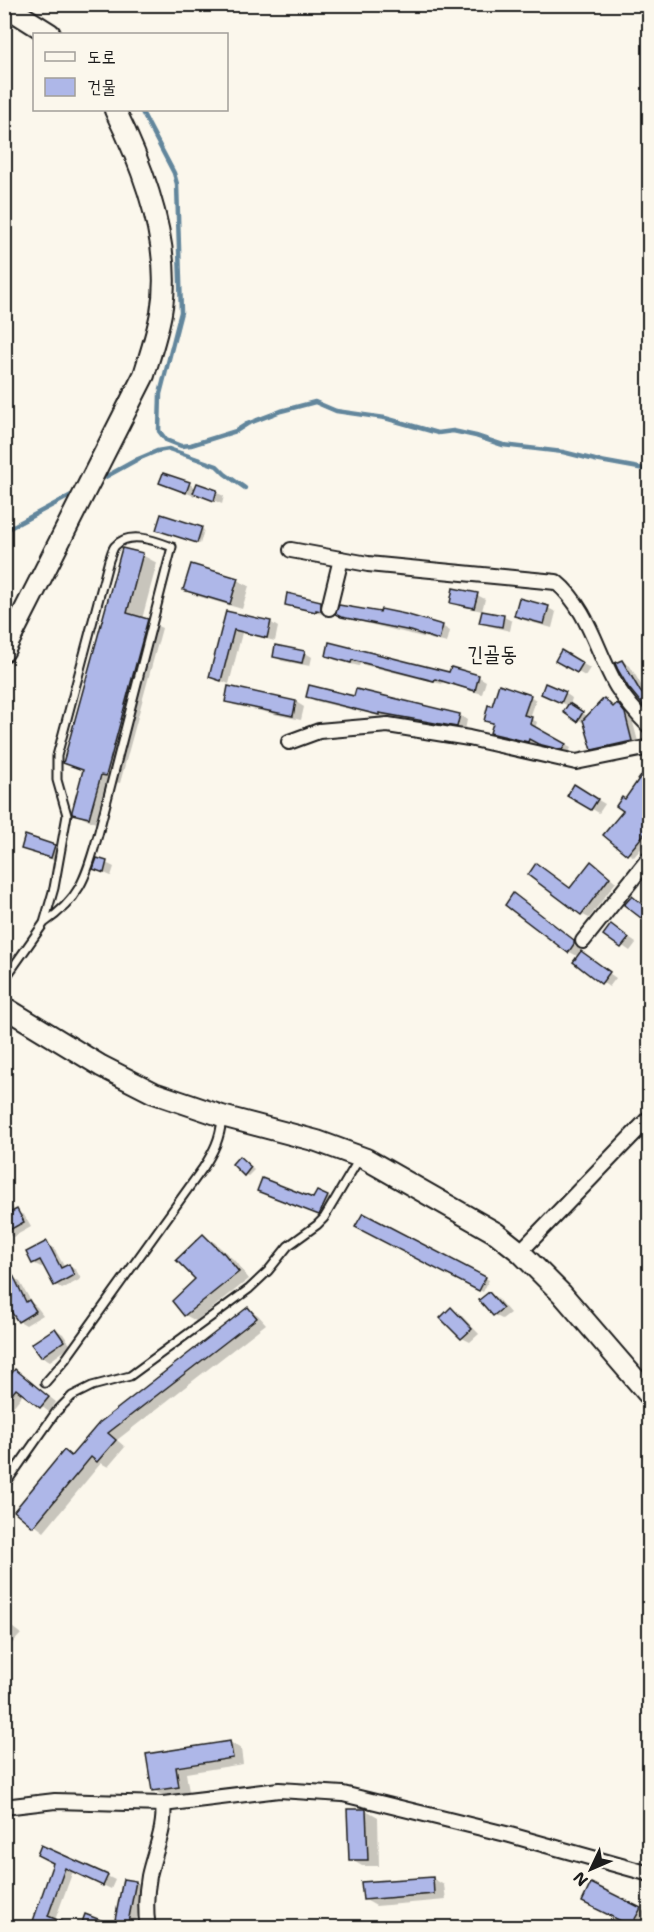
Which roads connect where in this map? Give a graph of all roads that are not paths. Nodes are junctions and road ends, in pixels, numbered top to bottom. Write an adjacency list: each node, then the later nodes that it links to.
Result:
1 (4, 5): 2 (main road)
2 (48, 33)
3 (115, 111): 7 (main road)
4 (291, 550): 5 (street)
5 (341, 559): 6 (street); 8 (street)
6 (329, 608)
7 (4, 651)
8 (650, 727)
9 (289, 742): 10 (street)
10 (650, 747)
11 (650, 857): 13 (street)
12 (44, 923): 12 (lane); 14 (lane)
13 (583, 940)
14 (4, 980)
15 (4, 1007): 16 (main road)
16 (222, 1116): 18 (main road); 20 (lane)
17 (650, 1117): 19 (street)
18 (361, 1157): 19 (main road); 22 (lane)
19 (520, 1252): 21 (main road)
20 (45, 1383)
21 (650, 1396)
22 (4, 1486)
23 (163, 1804): 24 (street); 25 (street); 26 (street)
24 (4, 1807)
25 (650, 1874)
26 (147, 1928)

